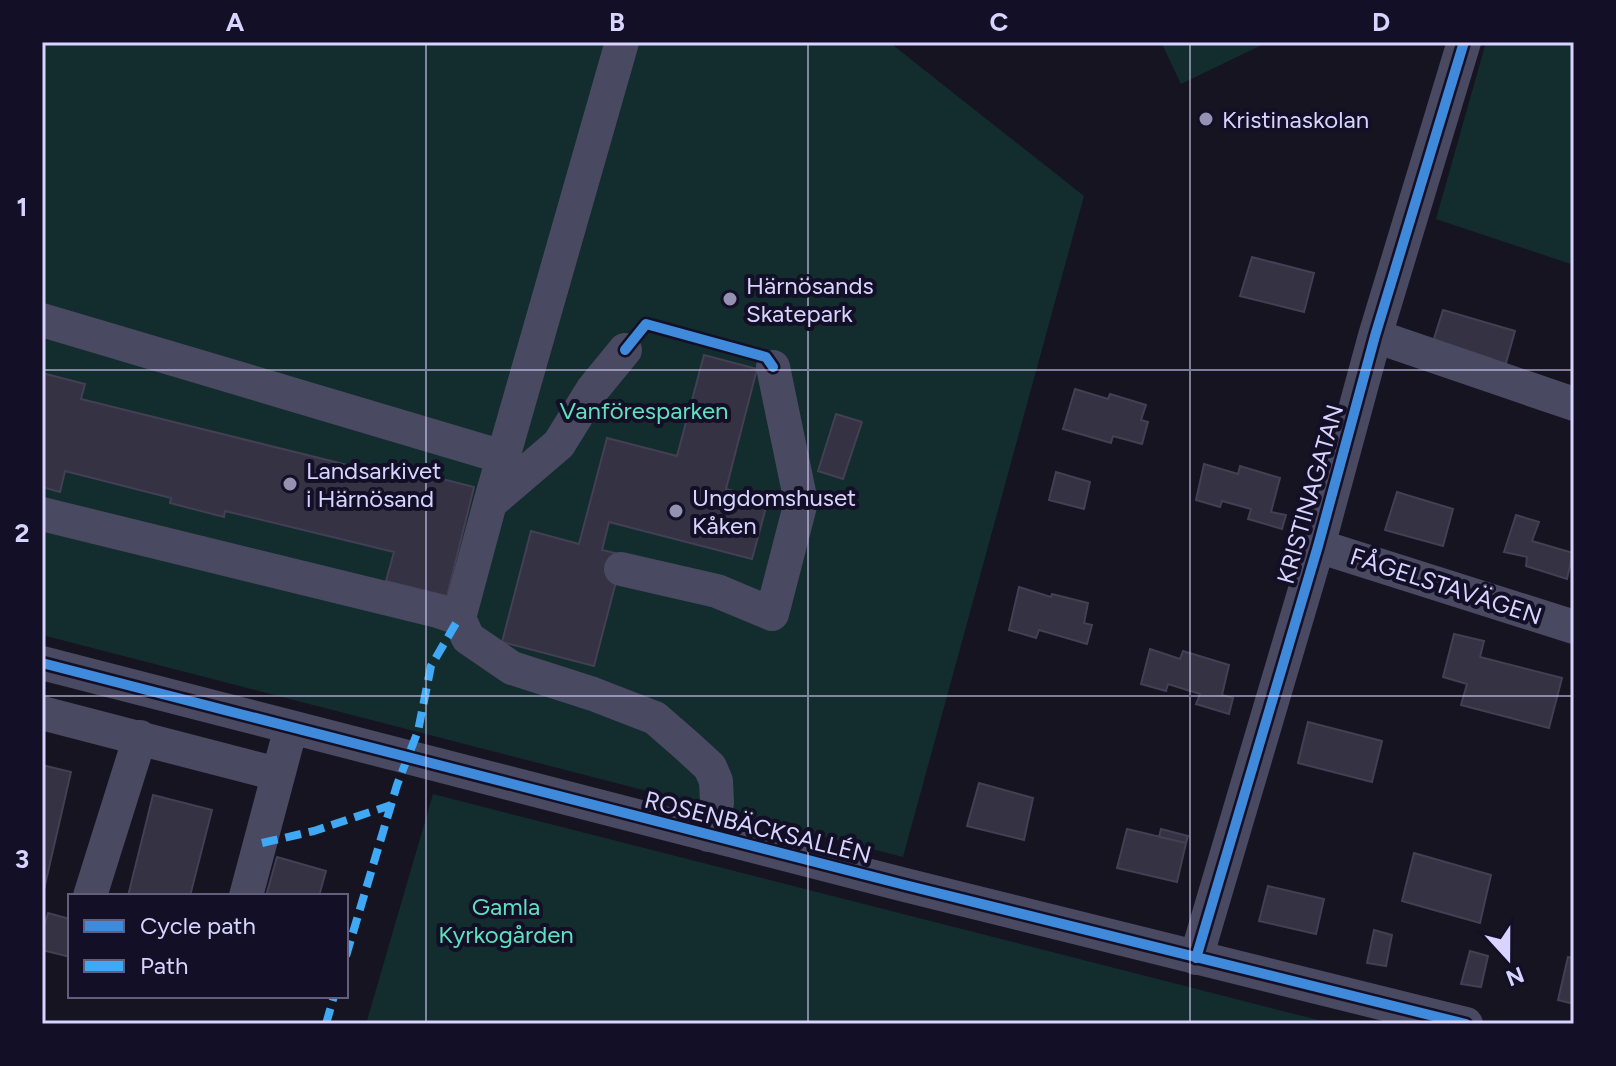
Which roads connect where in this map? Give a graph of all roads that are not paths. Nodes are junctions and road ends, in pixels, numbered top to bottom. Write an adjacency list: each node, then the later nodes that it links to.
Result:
1 (622, 42): 8 (street)
2 (1464, 42): 4 (street, KRISTINAGATAN)
3 (42, 320): 8 (street)
4 (1375, 336): 7 (street); 11 (street, KRISTINAGATAN)
5 (625, 350): 9 (street)
6 (773, 367): 12 (street)
7 (1574, 404)
8 (503, 457): 9 (street)
9 (490, 503): 13 (street)
10 (42, 514): 13 (street)
11 (1318, 546): 14 (street, FÅGELSTAVÄGEN); 23 (street, KRISTINAGATAN)
12 (621, 569)
13 (459, 618): 20 (street)
14 (1574, 627)
15 (42, 663): 17 (street, ROSENBÄCKSALLÉN)
16 (42, 713): 18 (street)
17 (291, 727): 19 (street); 20 (street, ROSENBÄCKSALLÉN)
18 (140, 737): 19 (street); 21 (street)
19 (277, 774): 22 (street)
20 (708, 835): 23 (street, ROSENBÄCKSALLÉN)
21 (91, 894)
22 (247, 894)
23 (1196, 958): 24 (street, ROSENBÄCKSALLÉN)
24 (1466, 1024)

